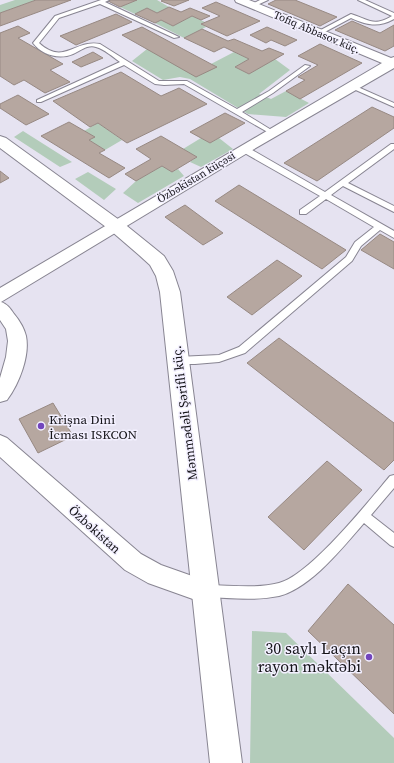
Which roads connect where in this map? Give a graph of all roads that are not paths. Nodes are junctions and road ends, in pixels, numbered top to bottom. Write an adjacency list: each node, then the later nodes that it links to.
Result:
1 (240, 0): 5 (street, Tofiq Abbasov küç.)
2 (265, 0): 5 (lane)
3 (361, 0): 6 (lane)
4 (103, 1): 8 (lane); 9 (lane)
5 (253, 5): 7 (street, Tofiq Abbasov küç.)
6 (394, 16): 7 (lane)
7 (318, 33): 10 (street, Tofiq Abbasov küç.)
8 (176, 37)
9 (125, 62): 13 (lane); 15 (lane)
10 (393, 63): 12 (street, Özbəkistan küçəsi)
11 (307, 66): 15 (lane)
12 (351, 86): 14 (lane); 16 (street, Özbəkistan küçəsi)
13 (39, 101)
14 (394, 105)
15 (237, 112): 16 (lane)
16 (271, 132): 19 (street, Özbəkistan küçəsi)
17 (0, 141): 24 (street, Məmmədəli Şərifli küç.)
18 (394, 146): 20 (lane)
19 (244, 149): 21 (lane); 24 (street, Özbəkistan küçəsi)
20 (343, 183): 21 (lane); 22 (lane)
21 (325, 196): 23 (lane); 25 (lane)
22 (394, 209)
23 (303, 212)
24 (116, 226): 27 (street, Özbəkistan küçəsi); 29 (street, Məmmədəli Şərifli küç.)
25 (379, 227): 26 (lane); 29 (lane)
26 (394, 234)
27 (0, 296)
28 (0, 308): 30 (street)
29 (178, 360): 35 (street, Məmmədəli Şərifli küç.)
30 (0, 394)
31 (0, 444): 35 (street, Özbəkistan)
32 (394, 480): 33 (lane)
33 (363, 515): 34 (lane); 35 (lane)
34 (394, 541)
35 (204, 591): 36 (street, Məmmədəli Şərifli küç.)
36 (226, 763)

